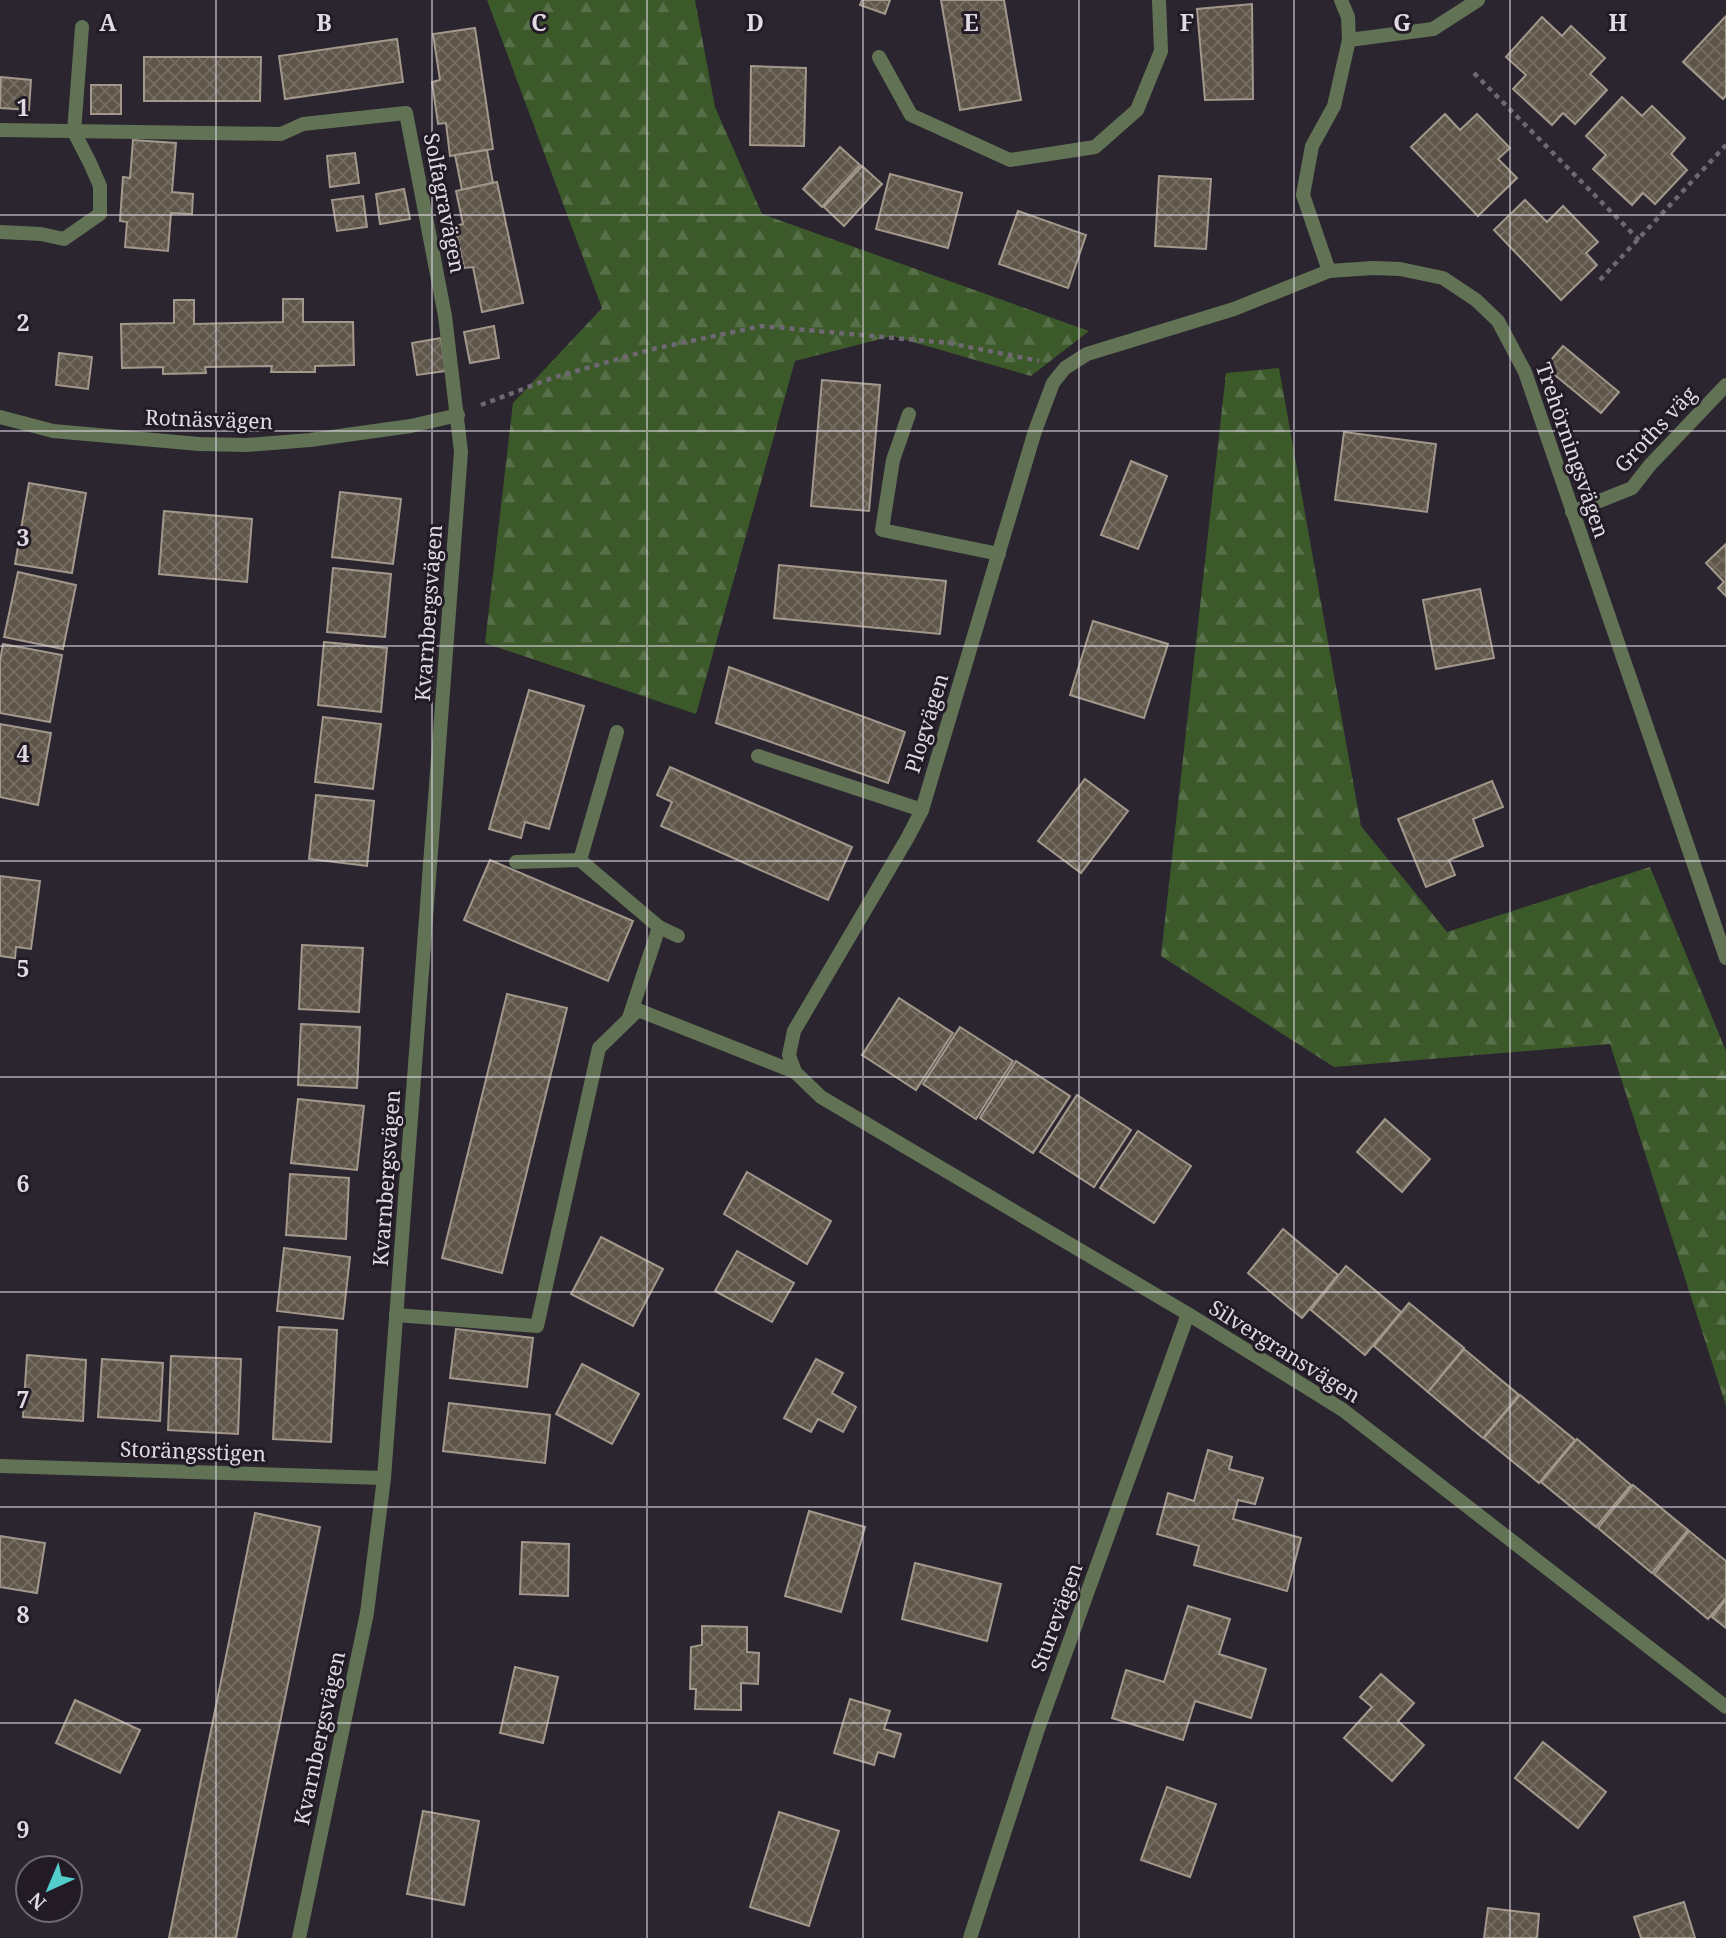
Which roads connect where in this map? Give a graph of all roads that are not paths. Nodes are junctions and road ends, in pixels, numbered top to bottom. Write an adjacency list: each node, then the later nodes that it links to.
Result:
1 (1159, 0): 6 (street)
2 (1341, 0): 5 (street)
3 (1479, 0): 5 (street)
4 (82, 27): 8 (street)
5 (1349, 40): 10 (street)
6 (879, 57)
7 (0, 130): 8 (street, Solfagravägen)
8 (74, 132): 9 (street); 14 (street, Solfagravägen)
9 (0, 232)
10 (1329, 271): 11 (street, Trehörningsvägen); 16 (street, Trehörningsvägen)
11 (1065, 368): 17 (street, Plogvägen)
12 (1726, 386): 16 (street, Groths väg)
13 (909, 414): 17 (street)
14 (458, 415): 15 (street, Rotnäsvägen); 29 (street, Kvarnbergsvägen)
15 (0, 417)
16 (1572, 512): 25 (street, Trehörningsvägen)
17 (999, 554): 20 (street, Plogvägen)
18 (617, 732): 21 (street)
19 (758, 756): 20 (street)
20 (922, 810): 27 (street, Plogvägen)
21 (580, 860): 22 (street); 23 (street)
22 (516, 862)
23 (659, 927): 24 (street); 26 (street)
24 (678, 936)
25 (1726, 958)
26 (628, 1020): 27 (street); 29 (street)
27 (795, 1072): 28 (street, Silvergransvägen)
28 (1188, 1314): 32 (street, Silvergransvägen); 34 (street, Sturevägen)
29 (396, 1315): 31 (street, Kvarnbergsvägen)
30 (0, 1466): 31 (street, Storängsstigen)
31 (384, 1478): 33 (street, Kvarnbergsvägen)
32 (1726, 1707)
33 (299, 1938)
34 (970, 1938)

